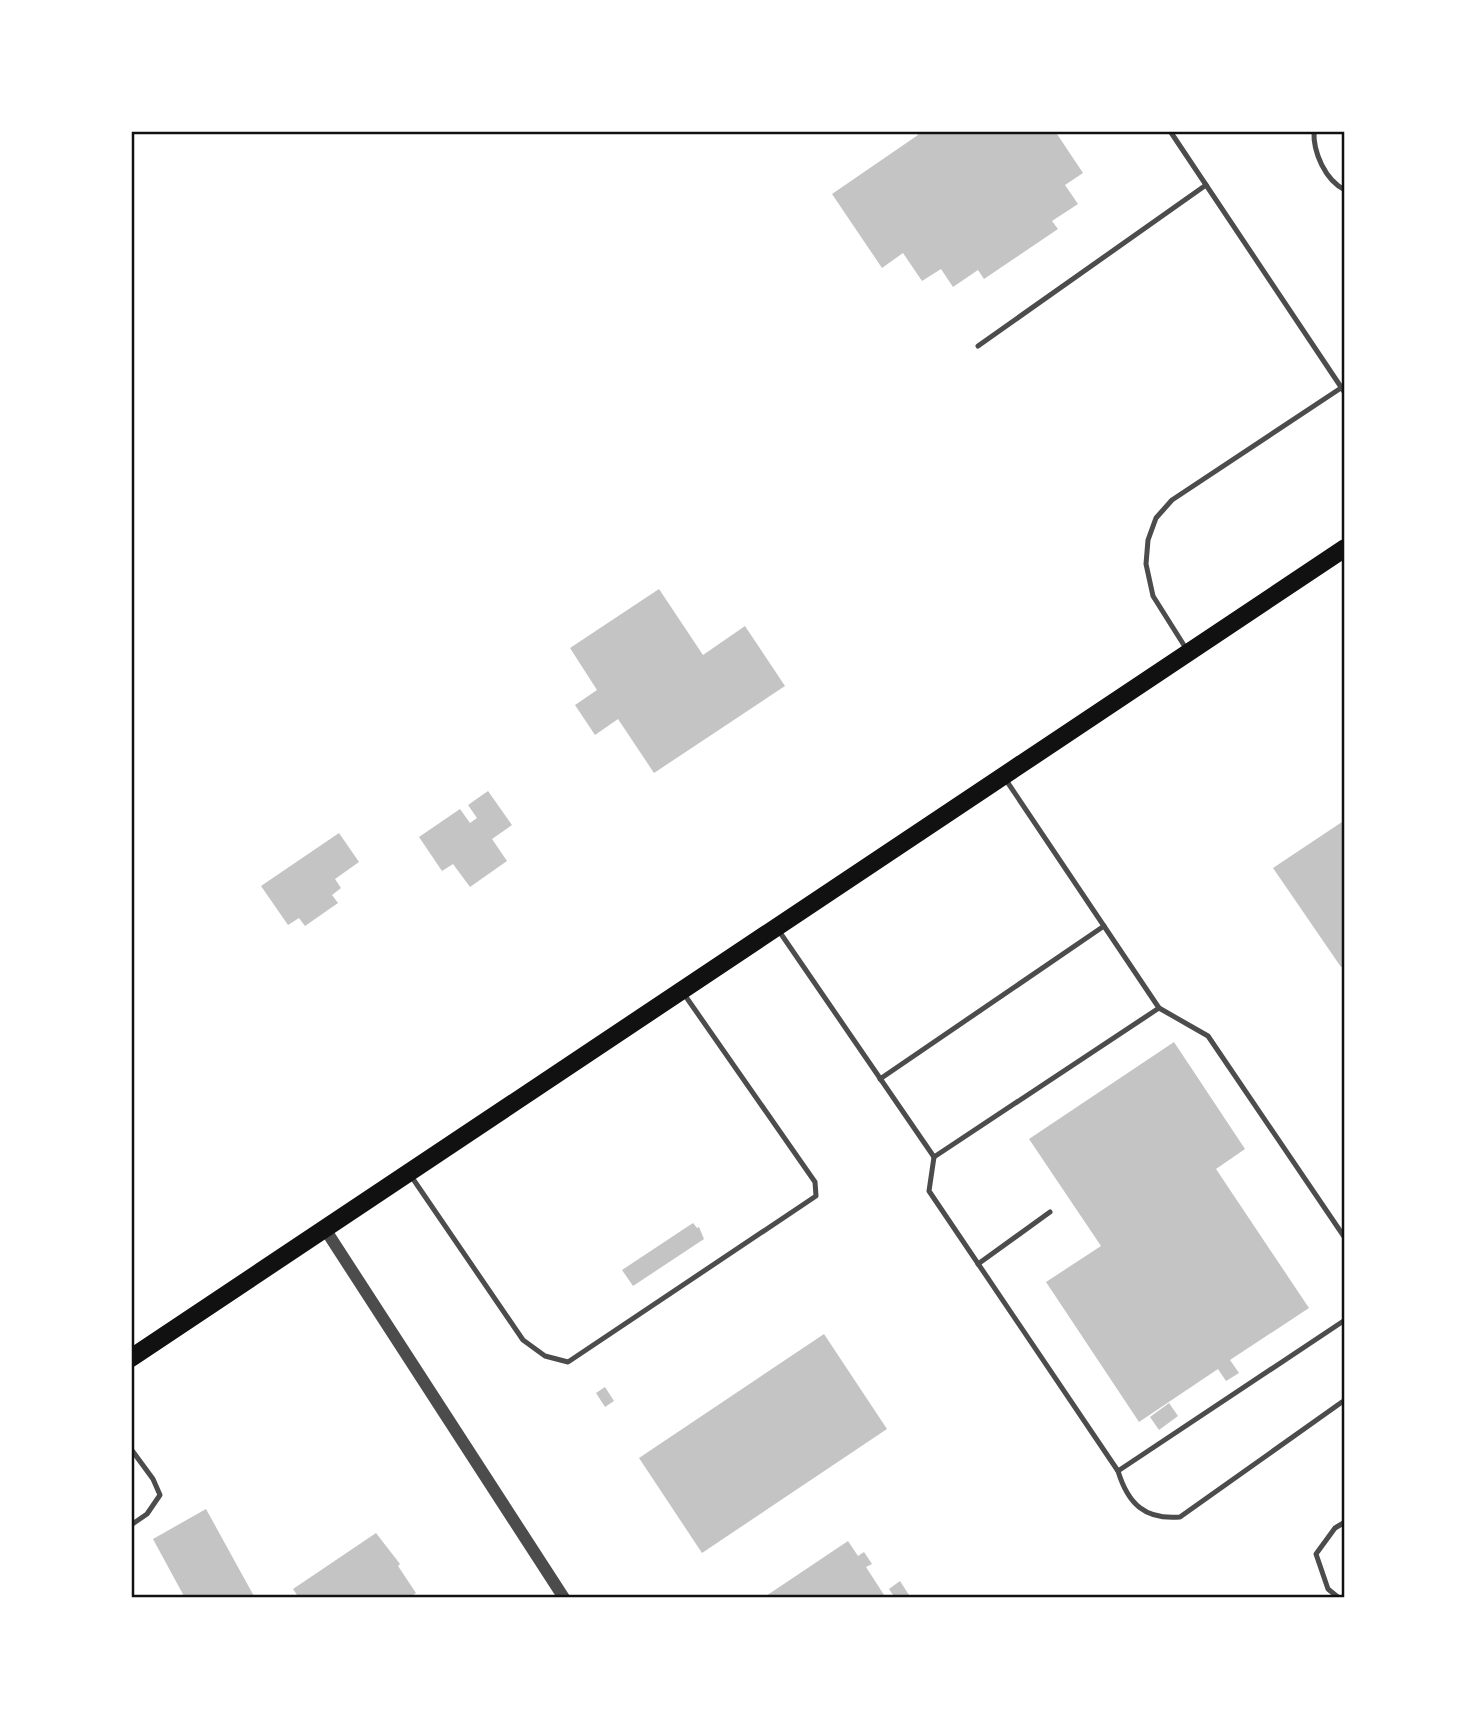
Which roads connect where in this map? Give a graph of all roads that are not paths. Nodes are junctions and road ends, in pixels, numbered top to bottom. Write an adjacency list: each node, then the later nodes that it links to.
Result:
1 (1170, 131): 3 (lane)
2 (1314, 131): 4 (lane)
3 (1206, 185): 5 (lane); 6 (lane)
4 (1345, 190)
5 (978, 346)
6 (1343, 390): 8 (lane)
7 (1345, 548): 8 (main road)
8 (1190, 653): 9 (main road)
9 (1004, 777): 10 (lane); 11 (main road)
10 (1104, 926): 13 (lane); 14 (lane)
11 (777, 928): 12 (main road); 14 (lane)
12 (682, 991): 16 (main road); 16 (lane)
13 (1159, 1008): 15 (lane); 19 (lane)
14 (880, 1079): 15 (lane)
15 (934, 1157): 20 (lane)
16 (409, 1173): 18 (main road)
17 (1050, 1212): 20 (lane)
18 (325, 1229): 22 (main road); 28 (street)
19 (1345, 1238)
20 (978, 1264): 25 (lane)
21 (1345, 1320): 25 (lane)
22 (131, 1358)
23 (1342, 1402): 25 (lane)
24 (131, 1449): 27 (lane)
25 (1118, 1471)
26 (1345, 1522): 29 (lane)
27 (131, 1525)
28 (564, 1598)
29 (1339, 1598)

